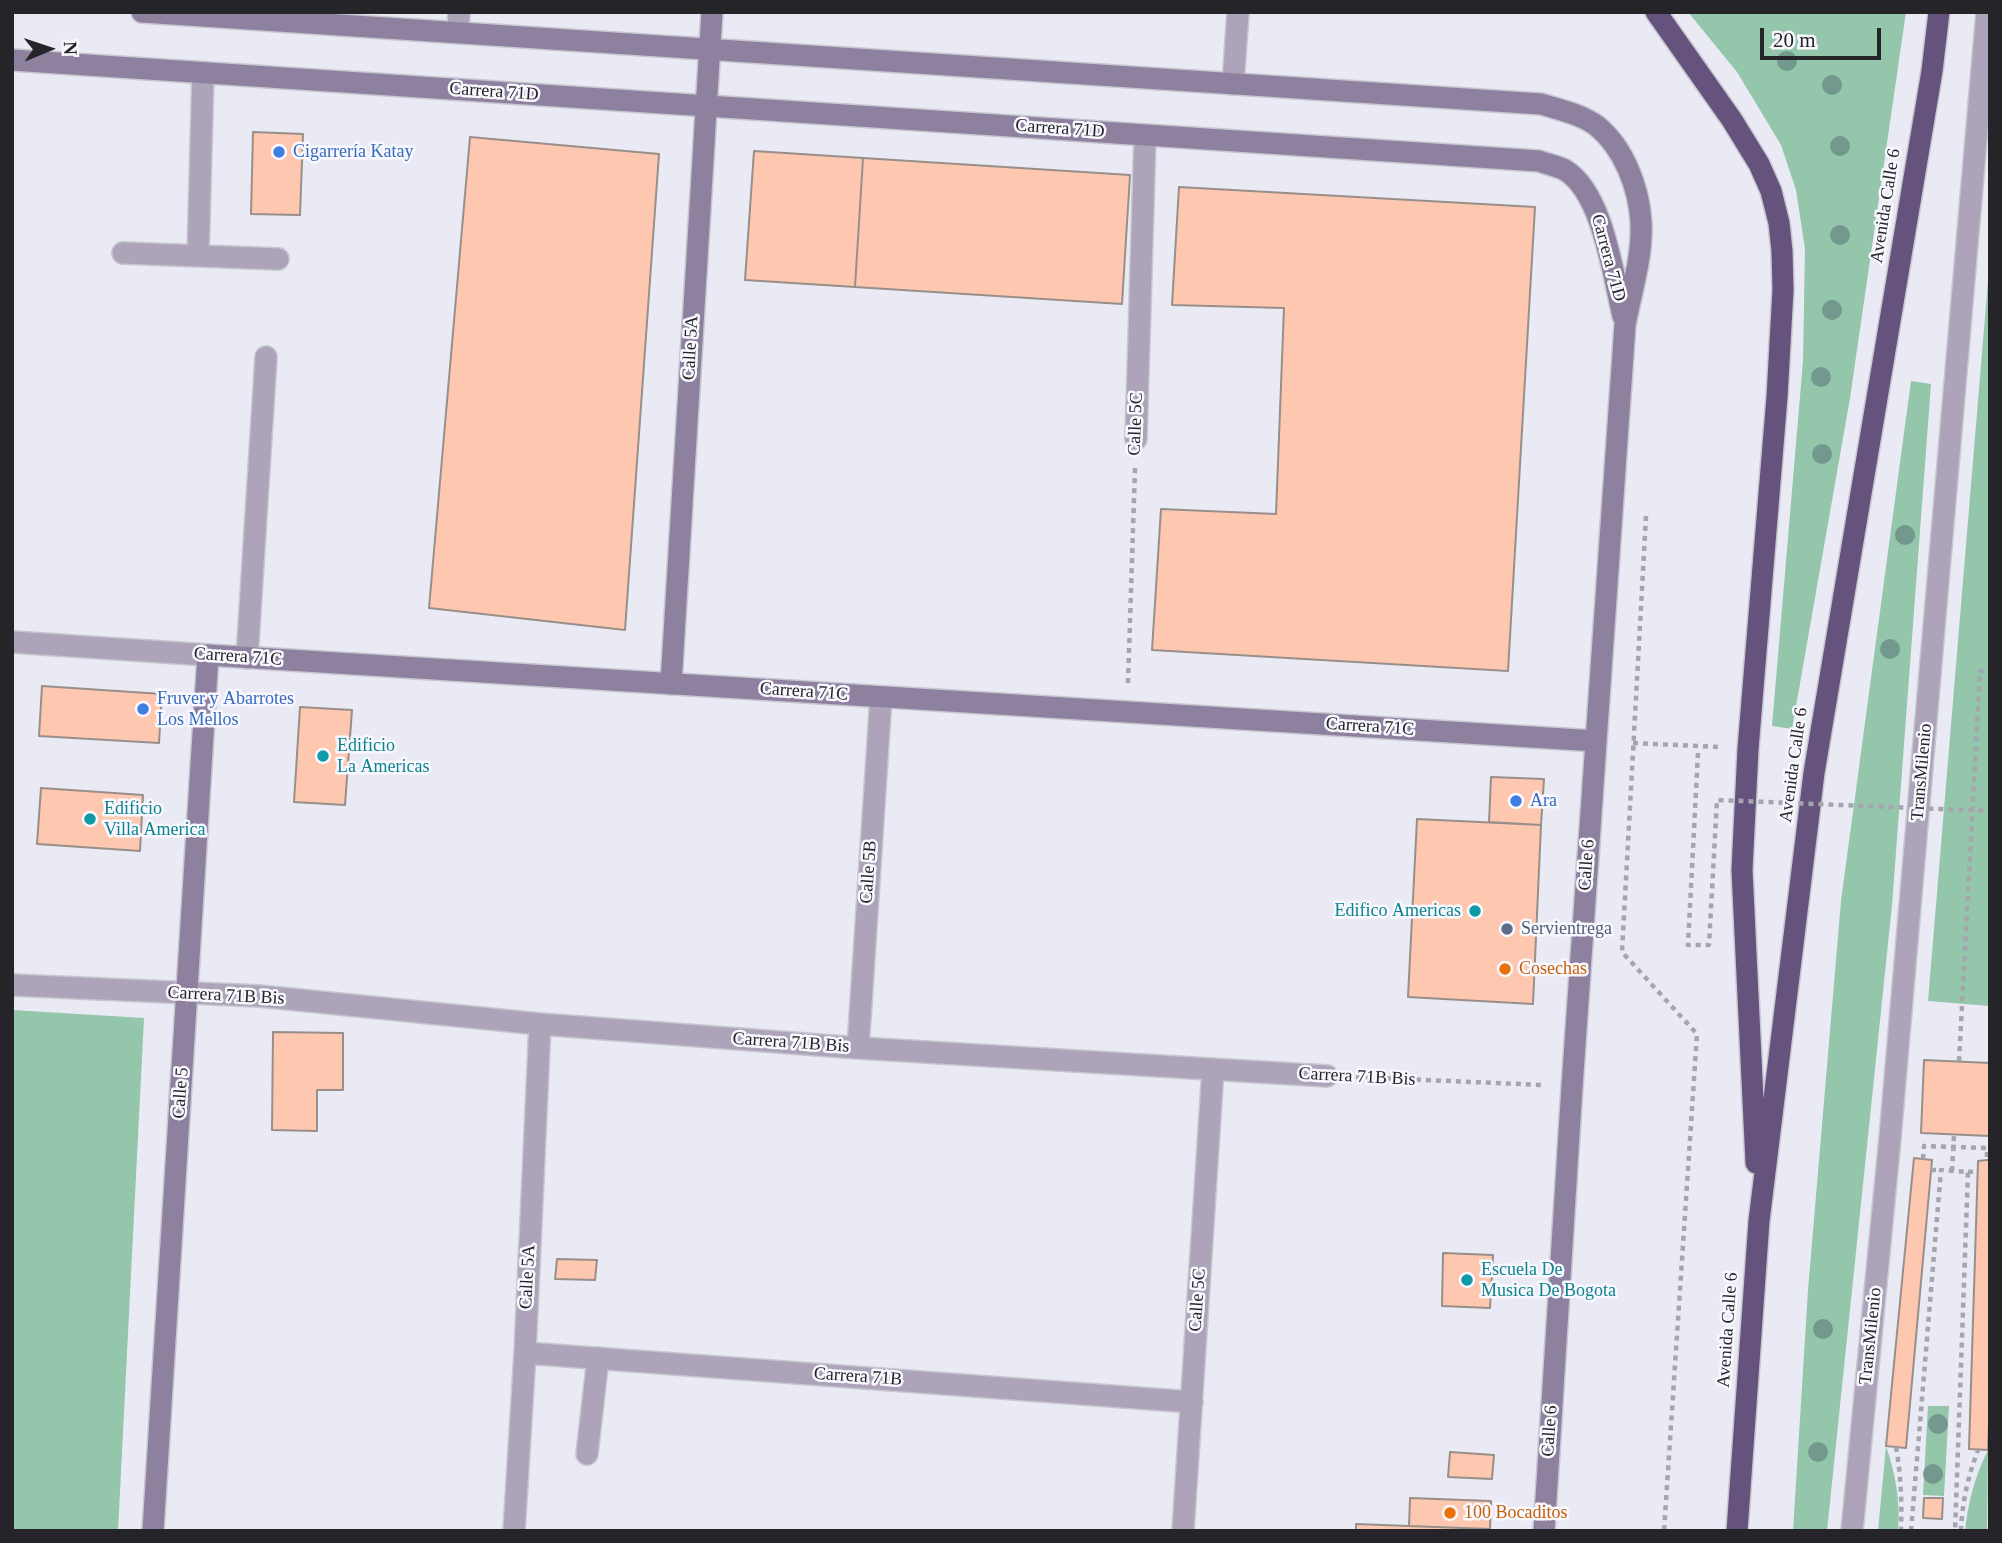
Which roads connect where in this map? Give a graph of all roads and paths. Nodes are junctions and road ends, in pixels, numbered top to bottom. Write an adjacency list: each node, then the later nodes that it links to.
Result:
1 (142, 12): 7 (street, Carrera 71D)
2 (712, 12): 8 (street, Calle 5A)
3 (1238, 12): 11 (street)
4 (1656, 12): 31 (highway)
5 (1940, 12): 50 (highway, Avenida Calle 6)
6 (1987, 12): 63 (street, TransMilenio)
7 (458, 22): 8 (street, Carrera 71D)
8 (709, 50): 11 (street, Carrera 71D); 12 (street, Calle 5A)
9 (12, 60): 10 (street, Carrera 71D)
10 (203, 72): 12 (street, Carrera 71D); 15 (street)
11 (1233, 84): 17 (street, Carrera 71D)
12 (706, 106): 13 (street, Carrera 71D); 25 (street, Calle 5A)
13 (1145, 135): 17 (street, Carrera 71D); 19 (street, Calle 5C)
14 (123, 253): 15 (street)
15 (198, 256): 16 (street)
16 (278, 259)
17 (1625, 325): 28 (street, Calle 6)
18 (266, 357): 23 (street)
19 (1136, 439): 27 (path, Calle 5C)
20 (1646, 515): 29 (path)
21 (12, 642): 22 (street, Carrera 71C)
22 (208, 655): 23 (street, Carrera 71C); 34 (street, Calle 5)
23 (247, 658): 25 (street, Carrera 71C)
24 (1990, 671): 37 (path)
25 (671, 684): 26 (street, Carrera 71C)
26 (881, 697): 27 (street, Carrera 71C); 36 (street, Calle 5B)
27 (1128, 712): 28 (street, Carrera 71C)
28 (1596, 741): 29 (path); 40 (street, Calle 6)
29 (1634, 743): 30 (path); 61 (path)
30 (1698, 746): 31 (path); 32 (path, bridge)
31 (1748, 749): 50 (highway)
32 (1990, 811)
33 (12, 985): 34 (street, Carrera 71B Bis)
34 (187, 992): 35 (street, Carrera 71B Bis); 57 (street, Calle 5)
35 (540, 1024): 36 (street, Carrera 71B Bis); 51 (street, Calle 5A)
36 (858, 1048): 38 (street, Carrera 71B Bis)
37 (1959, 1061)
38 (1213, 1069): 39 (street, Carrera 71B Bis); 53 (street, Calle 5C)
39 (1327, 1076): 40 (path, Carrera 71B Bis)
40 (1572, 1087): 60 (street, Calle 6)
41 (1954, 1135): 42 (path)
42 (1953, 1147): 43 (path); 44 (path); 47 (path)
43 (1923, 1159)
44 (1987, 1160)
45 (1931, 1170): 46 (path)
46 (1941, 1170): 47 (path); 65 (path)
47 (1952, 1171): 49 (path)
48 (1978, 1171): 49 (path)
49 (1968, 1172): 66 (path)
50 (1759, 1221): 62 (highway, Avenida Calle 6)
51 (525, 1353): 52 (street, Carrera 71B); 58 (street, Calle 5A)
52 (598, 1358): 53 (street, Carrera 71B); 56 (street)
53 (1192, 1402): 59 (street, Calle 5C)
54 (1896, 1447): 64 (path)
55 (1978, 1450): 67 (path)
56 (587, 1454)
57 (153, 1531)
58 (514, 1531)
59 (1183, 1531)
60 (1544, 1531)
61 (1664, 1531)
62 (1737, 1531)
63 (1852, 1531)
64 (1901, 1531)
65 (1910, 1531)
66 (1955, 1531)
67 (1961, 1531)

